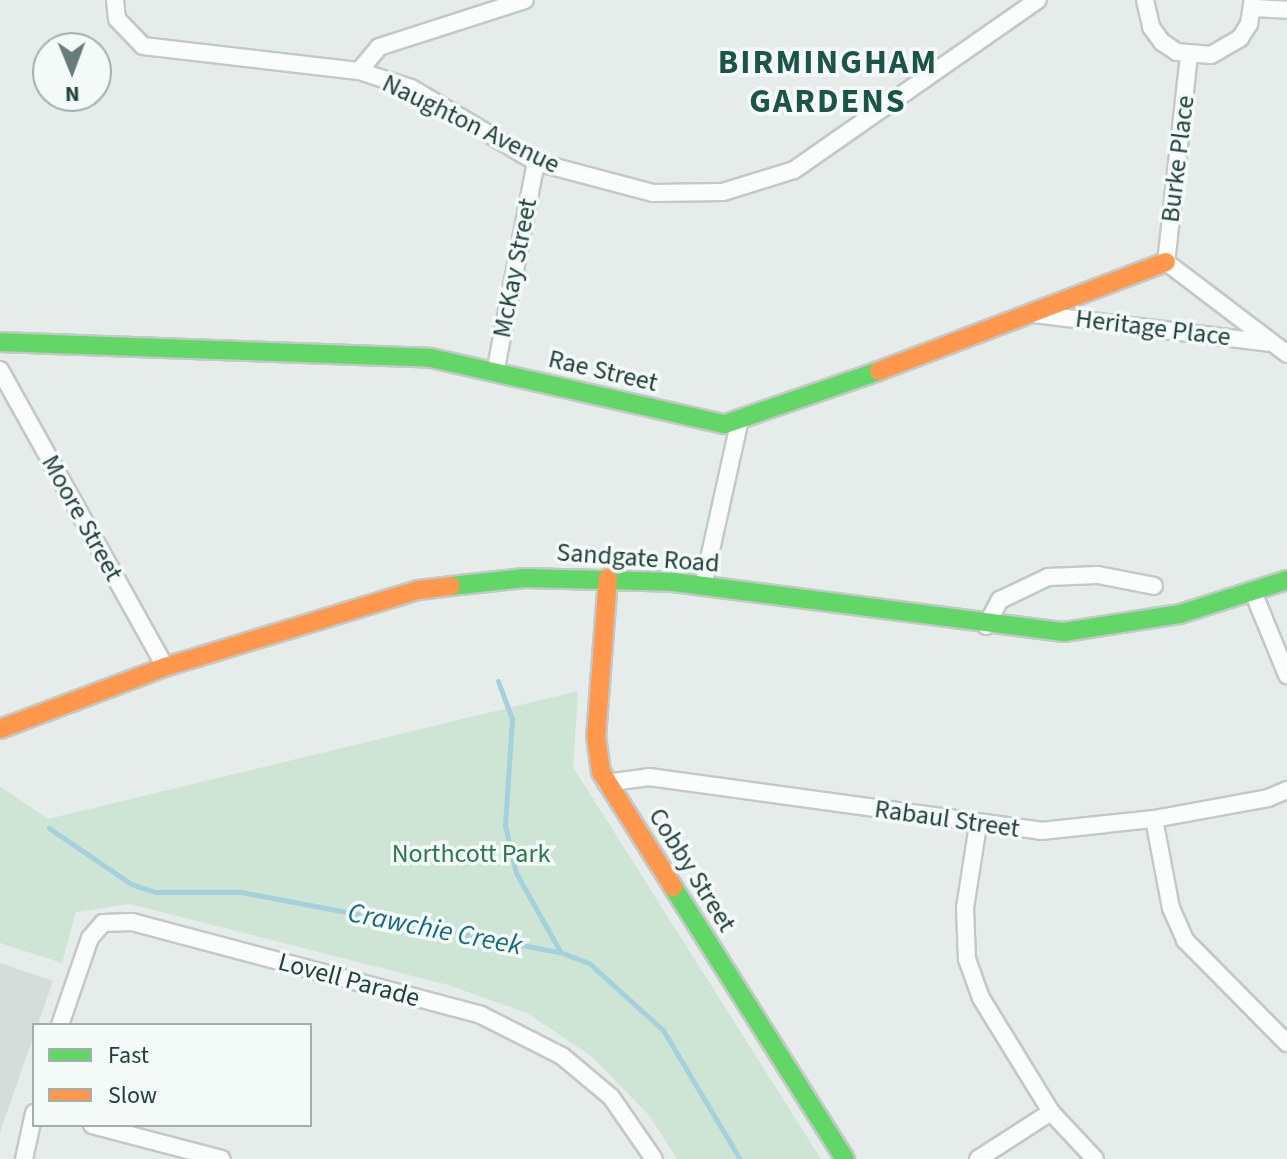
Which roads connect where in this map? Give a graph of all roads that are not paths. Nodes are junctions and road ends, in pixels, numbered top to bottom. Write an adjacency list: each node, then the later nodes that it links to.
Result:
1 (115, 0): 8 (street, Naughton Avenue)
2 (525, 0): 8 (street)
3 (1038, 0): 9 (street, Naughton Avenue)
4 (1145, 0): 7 (street)
5 (1253, 4): 6 (street); 7 (street)
6 (1287, 10)
7 (1189, 55): 10 (street, Burke Place)
8 (359, 71): 9 (street, Naughton Avenue)
9 (536, 162): 16 (street, McKay Street)
10 (1166, 262): 11 (street, Rae Street); 13 (street)
11 (1034, 314): 13 (street, Heritage Place); 17 (street, Rae Street)
12 (0, 342): 16 (street, Rae Street)
13 (1273, 343): 14 (street)
14 (1287, 354)
15 (0, 370): 24 (street, Moore Street)
16 (495, 373): 17 (street, Rae Street)
17 (739, 423): 20 (street)
18 (608, 578): 20 (street, Sandgate Road); 24 (street, Sandgate Road); 27 (street, Cobby Street)
19 (1287, 580): 22 (street, Sandgate Road)
20 (703, 586): 23 (street, Sandgate Road)
21 (1154, 586): 23 (street)
22 (1253, 592): 23 (street, Sandgate Road); 25 (street)
23 (986, 626)
24 (165, 667): 26 (street, Sandgate Road)
25 (1287, 675)
26 (0, 729)
27 (606, 783): 30 (street, Rabaul Street); 39 (street, Cobby Street)
28 (1287, 790): 29 (street, Rabaul Street)
29 (1154, 819): 30 (street, Rabaul Street); 32 (street)
30 (978, 825): 33 (street)
31 (61, 1023): 38 (street, Lovell Parade)
32 (1287, 1043)
33 (1051, 1112): 40 (street); 41 (street)
34 (32, 1122): 36 (street)
35 (100, 1127): 37 (street)
36 (24, 1159)
37 (222, 1159)
38 (654, 1159)
39 (845, 1159)
40 (978, 1159)
41 (1095, 1159)

